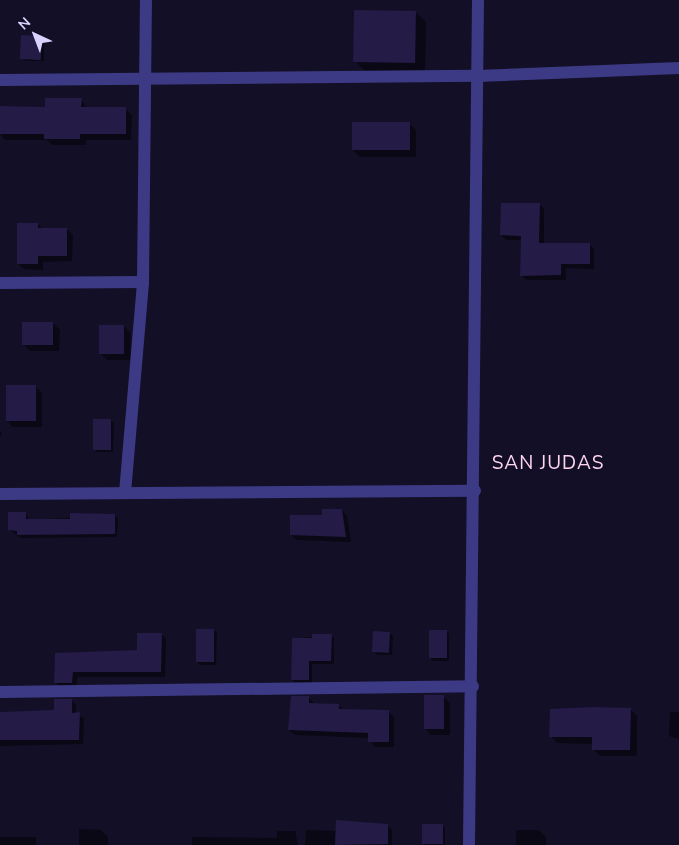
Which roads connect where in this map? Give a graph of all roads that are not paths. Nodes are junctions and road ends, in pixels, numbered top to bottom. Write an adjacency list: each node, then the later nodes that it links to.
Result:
1 (146, 0): 5 (street)
2 (478, 0): 4 (street)
3 (679, 68): 4 (street)
4 (478, 76): 5 (street); 9 (street)
5 (145, 79): 6 (street); 7 (street)
6 (0, 80)
7 (143, 282): 8 (street); 11 (street)
8 (0, 283)
9 (474, 491): 11 (street); 12 (street)
10 (0, 494): 11 (street)
11 (125, 494)
12 (472, 686): 13 (street); 14 (street)
13 (0, 692)
14 (469, 845)

